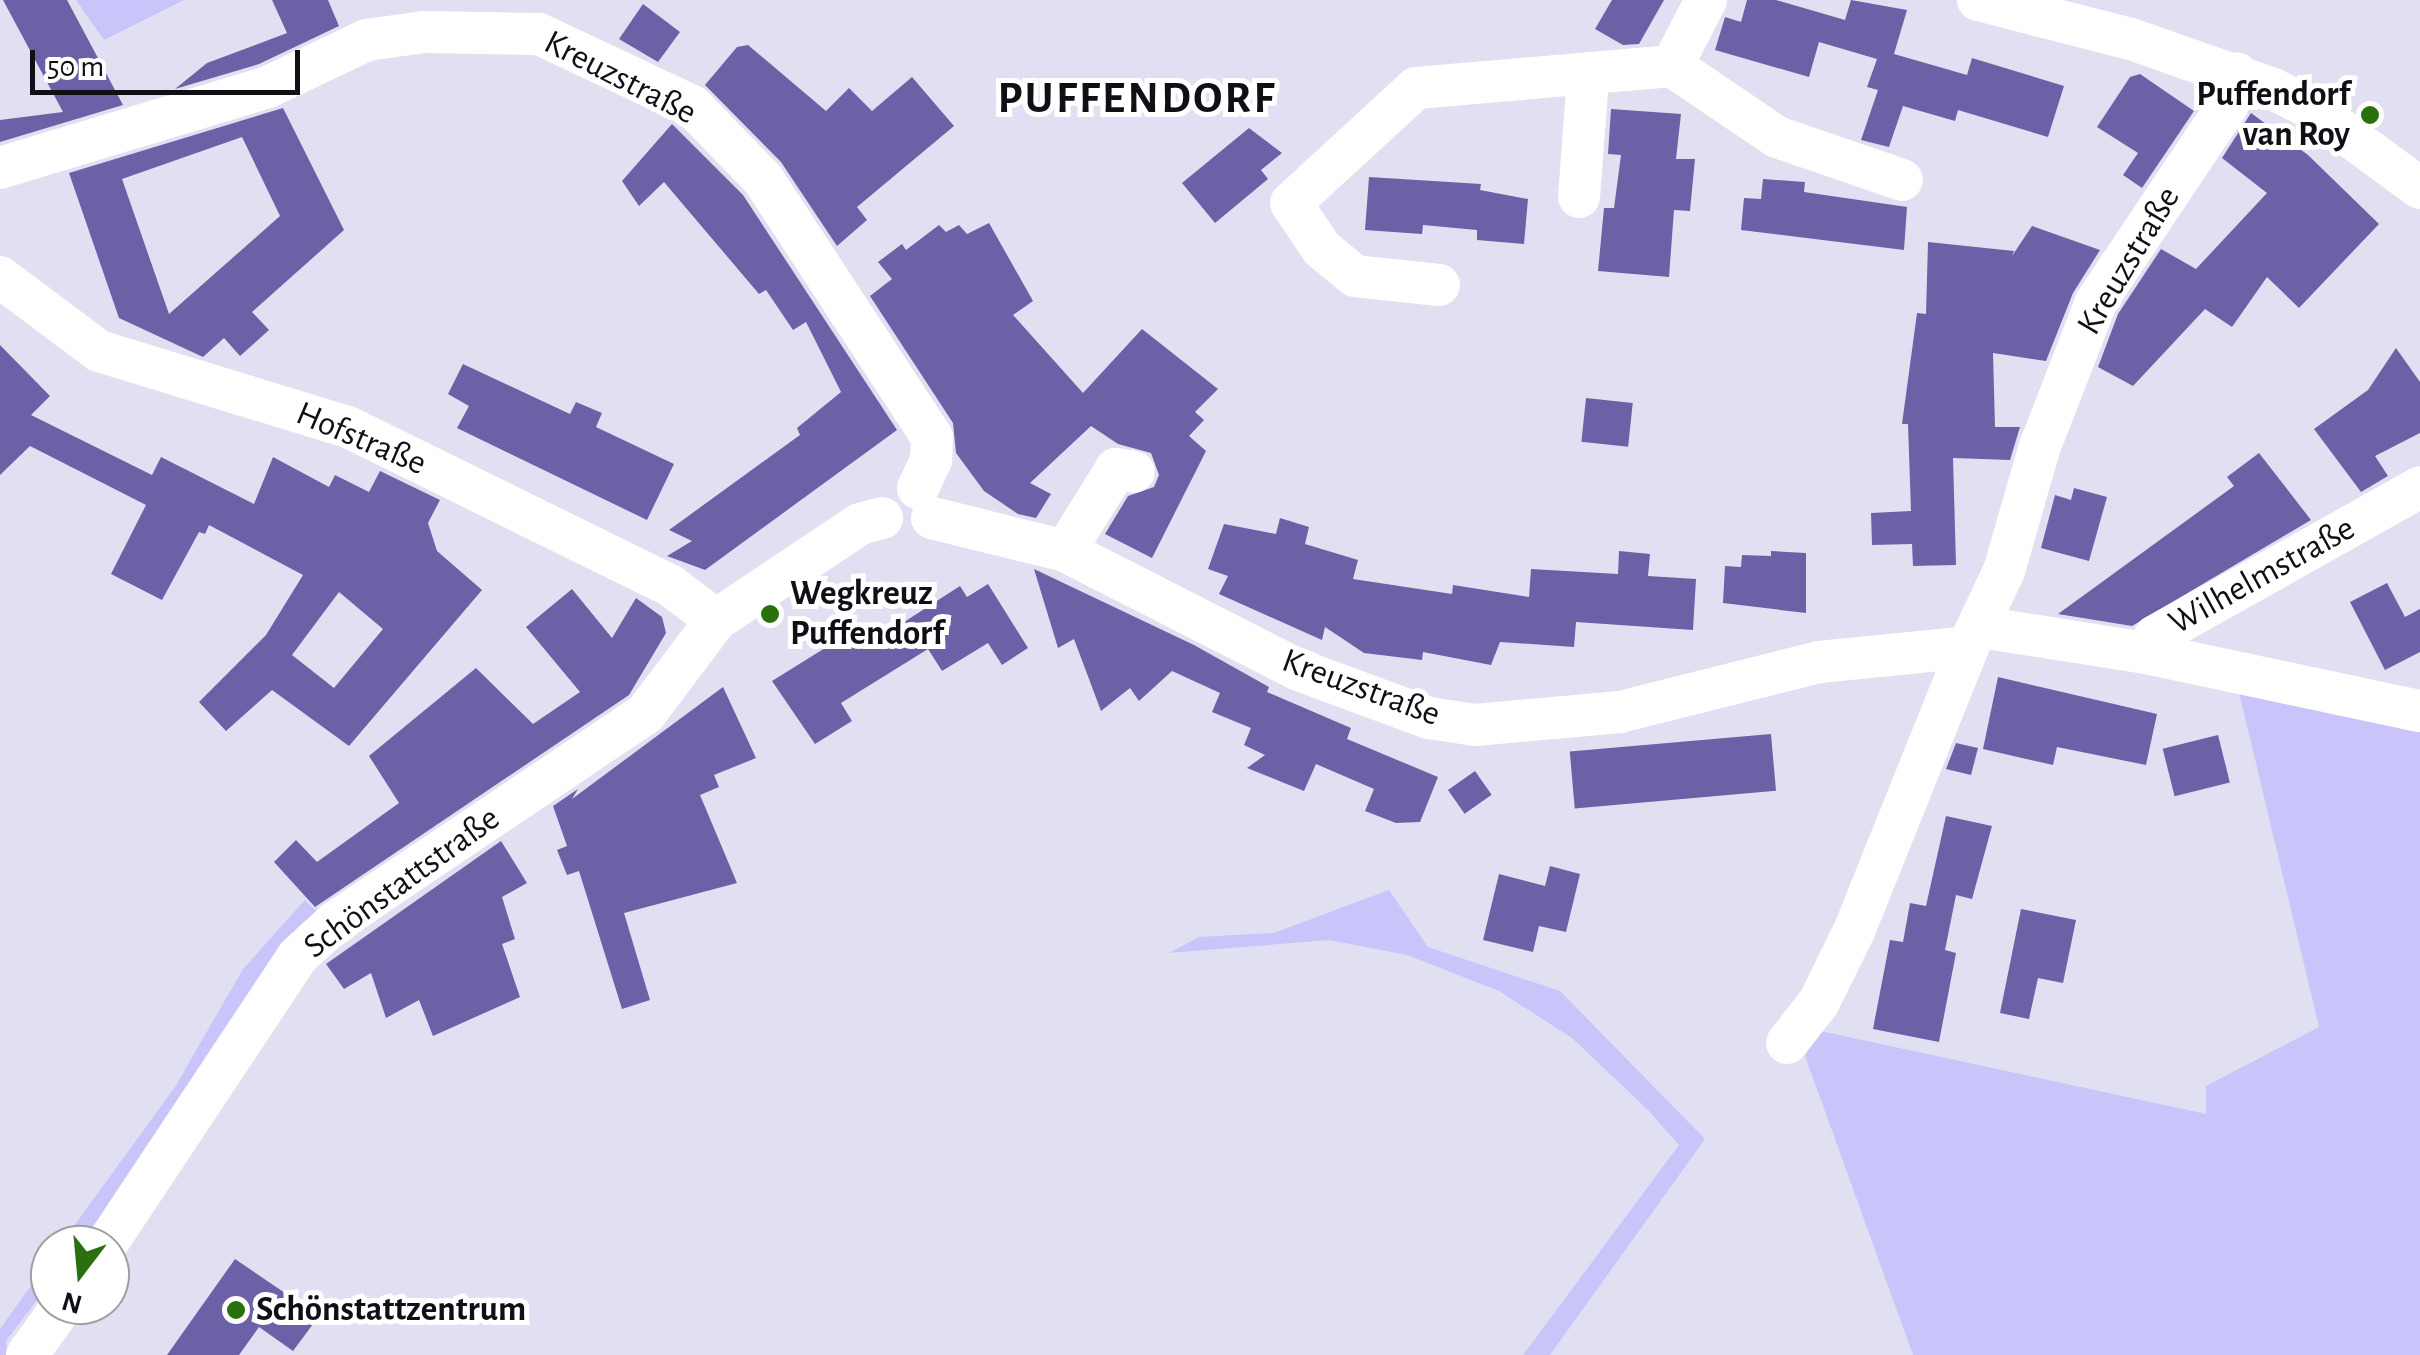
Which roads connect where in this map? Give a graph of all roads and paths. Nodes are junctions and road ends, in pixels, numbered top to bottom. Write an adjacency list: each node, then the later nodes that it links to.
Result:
1 (1706, 0): 4 (street)
2 (1978, 0): 5 (street)
3 (515, 16): 7 (street, Kreuzstraße); 15 (street, Kreuzstraße)
4 (1672, 66): 6 (street); 8 (street)
5 (2237, 74): 9 (street); 18 (street, Kreuzstraße)
6 (1588, 78): 10 (street); 12 (street)
7 (0, 168)
8 (1902, 180)
9 (2420, 188)
10 (1579, 197)
11 (0, 277): 17 (street, Hofstraße)
12 (1439, 284)
13 (1134, 472): 16 (street)
14 (2420, 487): 19 (street, Wilhelmstraße)
15 (925, 503): 16 (street, Kreuzstraße); 17 (street, Schönstattstraße)
16 (1064, 550): 18 (street, Kreuzstraße)
17 (716, 620): 22 (street, Schönstattstraße)
18 (1974, 637): 19 (street, Kreuzstraße); 21 (street)
19 (2146, 653): 20 (street, Wilhelmstraße)
20 (2420, 712)
21 (1787, 1043)
22 (119, 1225)
23 (49, 1325): 24 (street)
24 (27, 1355)

